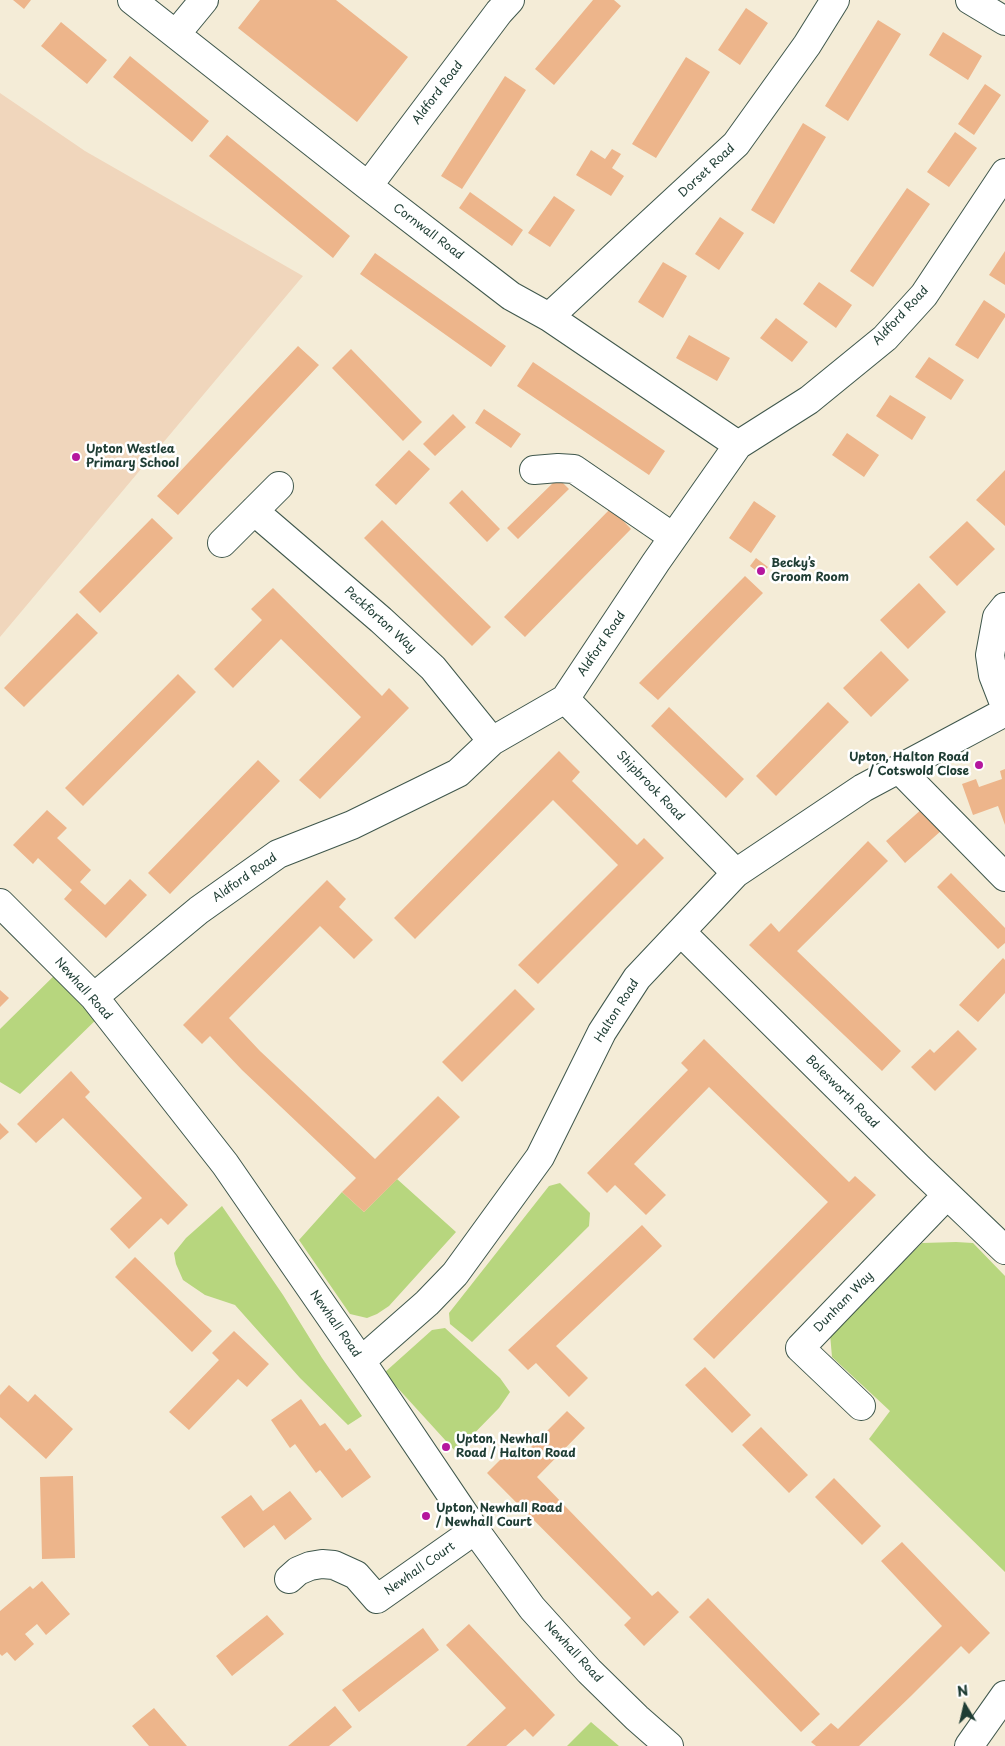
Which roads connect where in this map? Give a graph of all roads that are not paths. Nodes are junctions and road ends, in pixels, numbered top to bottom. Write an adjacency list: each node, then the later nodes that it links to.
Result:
1 (132, 0): 7 (street, Cornwall Road)
2 (204, 0): 7 (street)
3 (510, 0): 9 (street, Aldford Road)
4 (835, 0): 10 (street, Dorset Road)
5 (970, 0): 6 (street)
6 (1005, 21)
7 (176, 34): 9 (street, Cornwall Road)
8 (1005, 173): 11 (street, Aldford Road)
9 (368, 186): 10 (street, Cornwall Road)
10 (550, 316): 11 (street, Cornwall Road)
11 (738, 445): 15 (street, Aldford Road)
12 (534, 470): 15 (street)
13 (278, 486): 14 (street)
14 (254, 511): 16 (street); 21 (street, Peckforton Way)
15 (673, 537): 18 (street, Aldford Road)
16 (222, 543)
17 (1005, 607): 19 (street)
18 (566, 698): 21 (street, Aldford Road); 23 (street, Shipbrook Road)
19 (1005, 706)
20 (1005, 712): 22 (street, Halton Road)
21 (492, 741): 27 (street, Aldford Road)
22 (899, 769): 23 (street, Halton Road); 24 (street)
23 (736, 873): 26 (street, Halton Road)
24 (1005, 877)
25 (0, 903): 27 (street, Newhall Road)
26 (680, 932): 28 (street, Bolesworth Road); 30 (street, Halton Road)
27 (94, 996): 30 (street, Newhall Road)
28 (947, 1195): 29 (street, Bolesworth Road); 31 (street, Dunham Way)
29 (1005, 1250)
30 (361, 1361): 32 (street, Newhall Road)
31 (861, 1406)
32 (475, 1530): 33 (street, Newhall Court); 35 (street, Newhall Road)
33 (288, 1579)
34 (1005, 1695): 36 (street)
35 (669, 1746)
36 (969, 1746)

